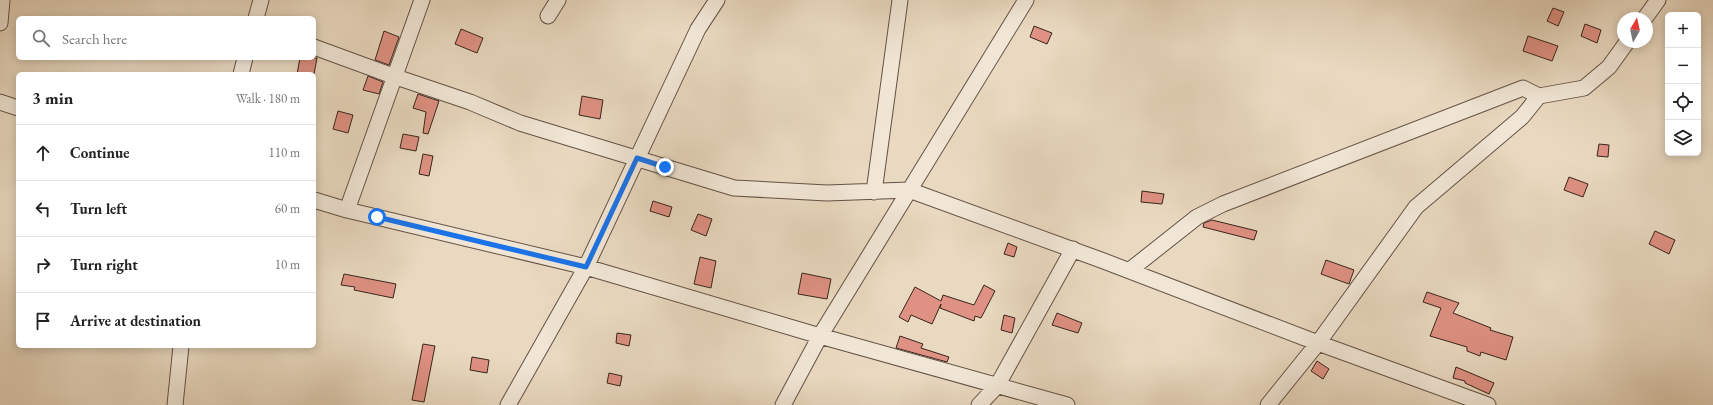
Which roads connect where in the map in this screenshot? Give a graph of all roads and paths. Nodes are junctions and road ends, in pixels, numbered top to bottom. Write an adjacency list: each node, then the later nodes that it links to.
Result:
1 (2, 0): 12 (street)
2 (261, 0): 10 (street)
3 (422, 0): 17 (street)
4 (558, 0): 11 (street)
5 (717, 0): 21 (street)
6 (900, 0): 23 (street)
7 (1026, 0): 22 (street)
8 (1658, 0): 9 (street)
9 (1649, 12)
10 (257, 16)
11 (548, 16)
12 (0, 23)
13 (316, 48): 17 (street)
14 (1623, 48): 18 (street)
15 (244, 60): 16 (street)
16 (242, 72)
17 (393, 76): 21 (street); 25 (street)
18 (1540, 96): 28 (street); 30 (street)
19 (0, 102): 20 (street)
20 (16, 107)
21 (637, 158): 23 (street); 27 (street)
22 (909, 190): 23 (street); 26 (street); 29 (street)
23 (874, 192)
24 (316, 201): 25 (street)
25 (347, 210): 27 (street)
26 (1072, 249): 28 (street); 32 (street)
27 (586, 267): 29 (street); 34 (street)
28 (1130, 270): 30 (street)
29 (820, 336): 32 (street); 35 (street)
30 (1318, 343): 38 (street); 39 (street)
31 (181, 348): 33 (street)
32 (997, 386): 36 (street); 37 (street)
33 (176, 405)
34 (508, 405)
35 (783, 405)
36 (979, 405)
37 (1067, 405)
38 (1268, 405)
39 (1488, 405)

